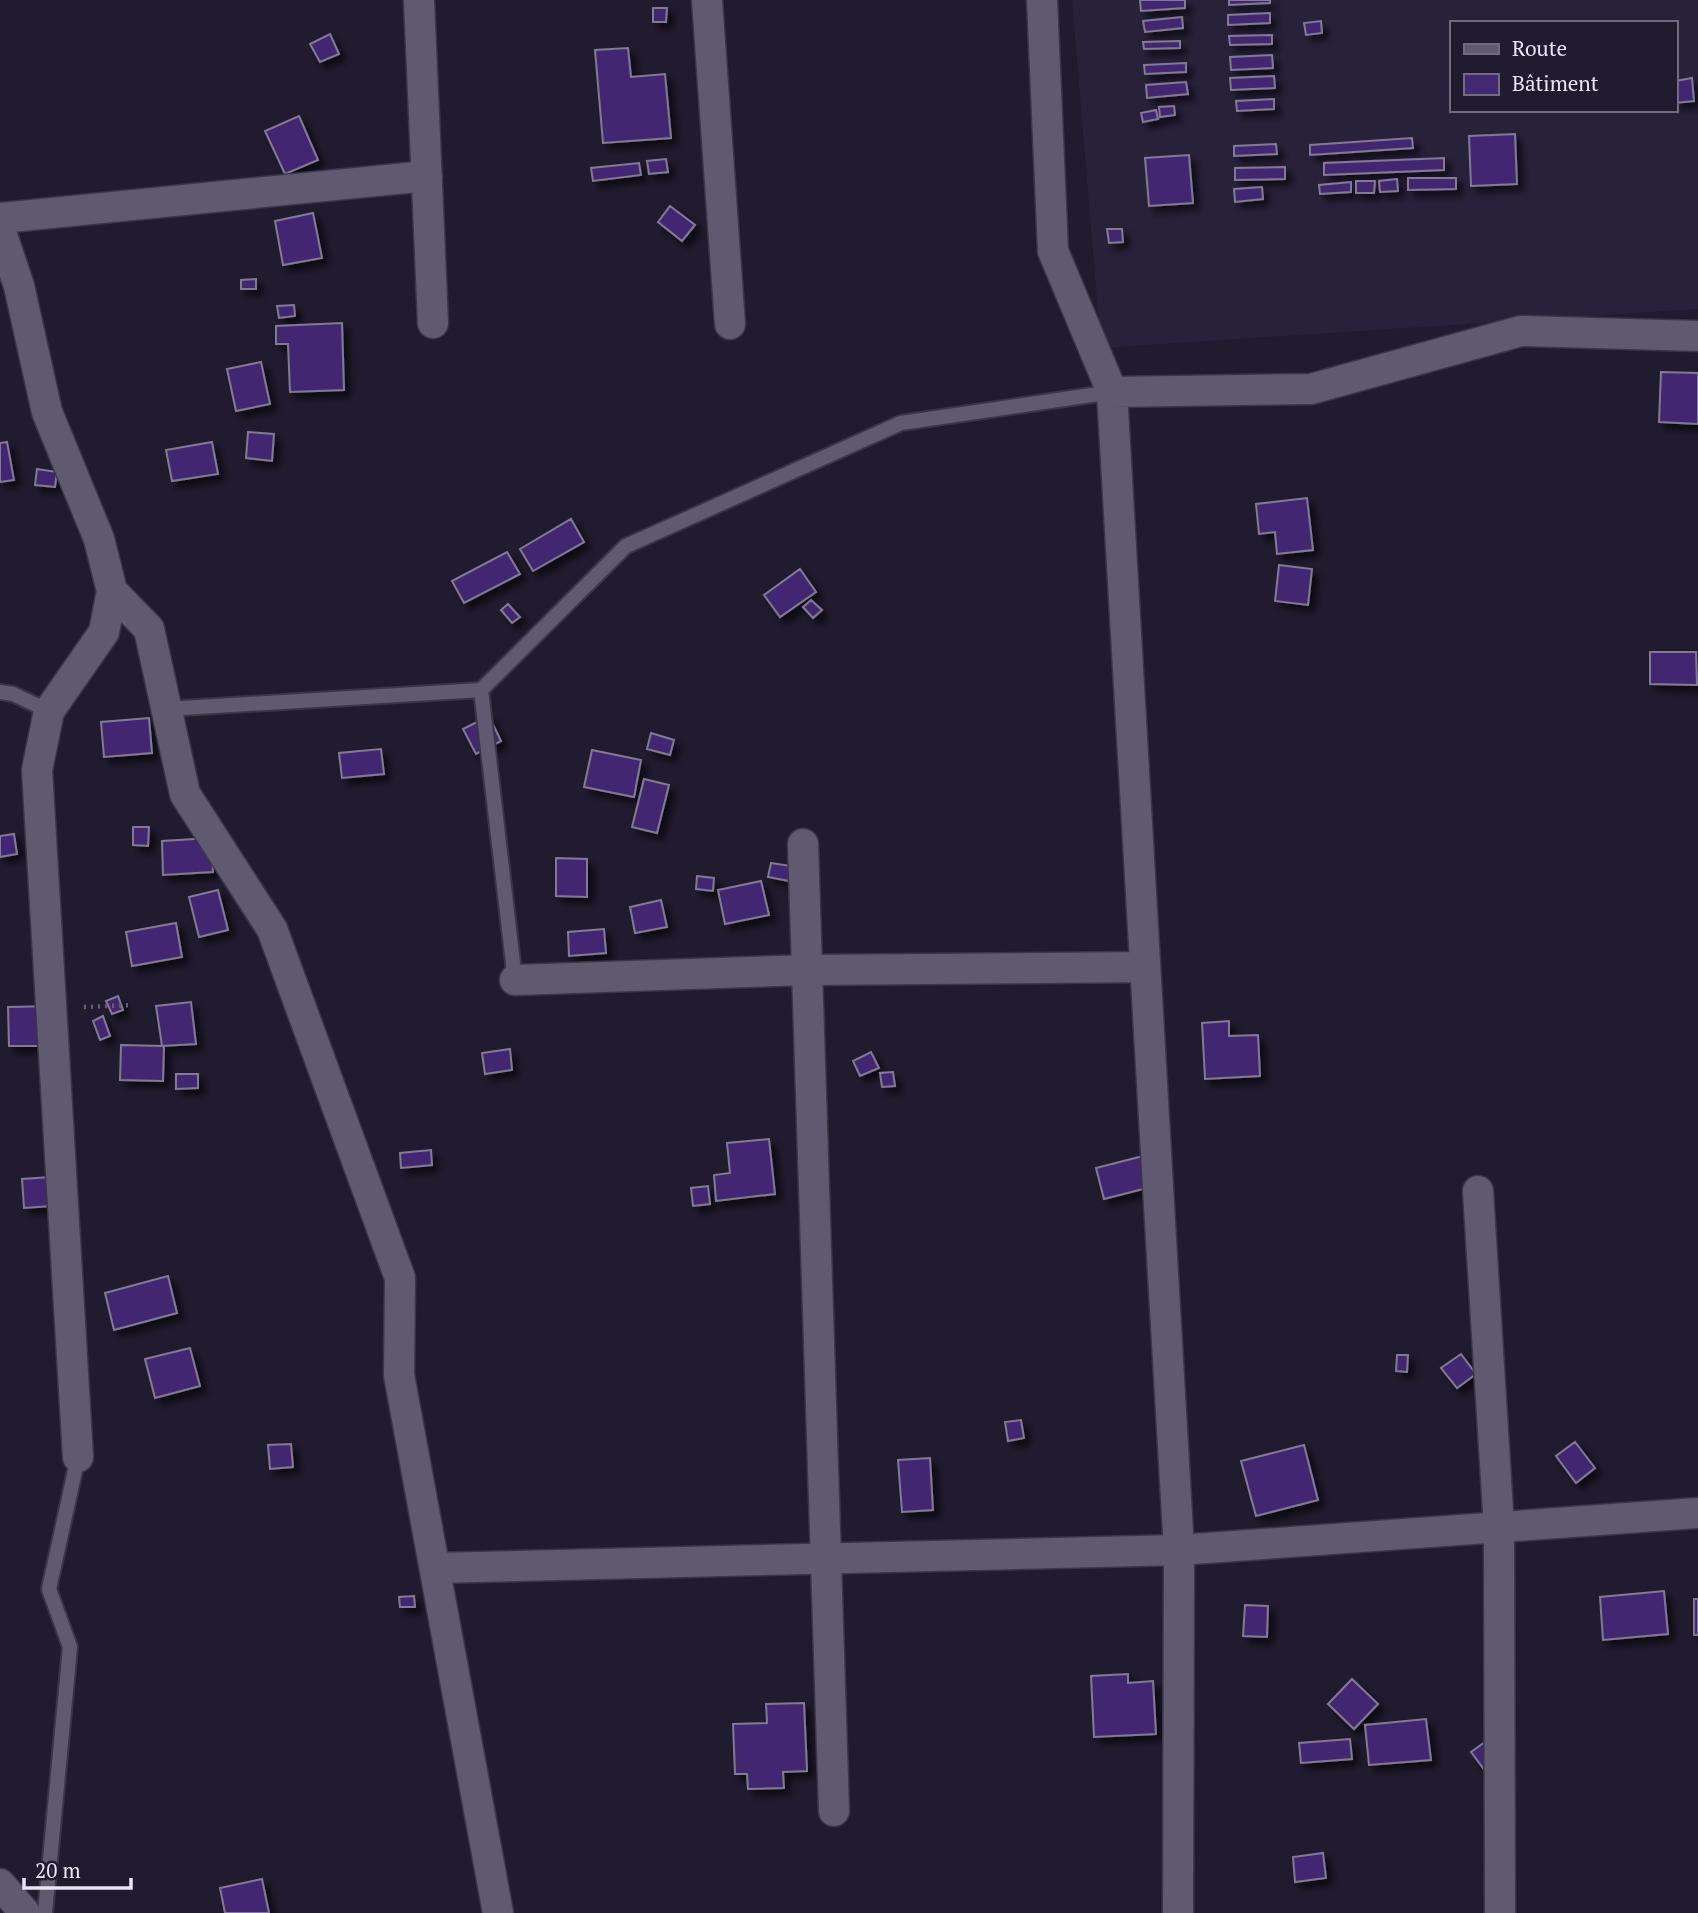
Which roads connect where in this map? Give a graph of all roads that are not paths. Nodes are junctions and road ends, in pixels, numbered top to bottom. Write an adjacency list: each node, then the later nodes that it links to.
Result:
1 (419, 0): 4 (street)
2 (707, 0): 8 (street)
3 (1042, 0): 10 (street)
4 (427, 176): 5 (street); 7 (street)
5 (0, 218)
6 (0, 229): 11 (street)
7 (433, 323)
8 (730, 324)
9 (1698, 336): 10 (street)
10 (1112, 392): 12 (lane); 17 (street)
11 (112, 592): 14 (street); 15 (street)
12 (481, 690): 14 (lane); 19 (lane)
13 (0, 692): 15 (lane)
14 (166, 709): 26 (street)
15 (49, 711): 21 (street)
16 (803, 844): 18 (street)
17 (1145, 967): 18 (street); 24 (street)
18 (807, 970): 19 (street); 25 (street)
19 (515, 980)
20 (1479, 1191): 23 (street)
21 (78, 1457): 30 (lane)
22 (1698, 1513): 23 (street)
23 (1499, 1527): 24 (street); 33 (street)
24 (1179, 1550): 25 (street); 32 (street)
25 (826, 1559): 26 (street); 27 (street)
26 (435, 1568): 31 (street)
27 (834, 1811)
28 (0, 1884): 29 (street)
29 (26, 1913)
30 (45, 1913)
31 (498, 1913)
32 (1178, 1913)
33 (1500, 1913)

